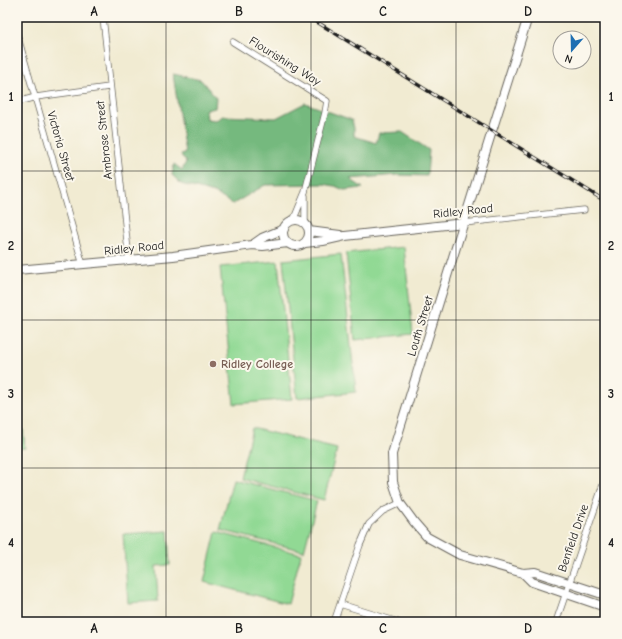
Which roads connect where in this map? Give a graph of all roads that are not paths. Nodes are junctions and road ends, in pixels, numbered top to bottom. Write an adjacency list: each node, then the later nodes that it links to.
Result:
1 (103, 17): 5 (street, Ambrose Street)
2 (528, 17): 11 (main road, Louth Street)
3 (17, 34): 6 (street, Victoria Street)
4 (233, 42): 8 (street, Flourishing Way)
5 (109, 88): 6 (street); 18 (street, Ambrose Street)
6 (36, 97): 7 (street); 19 (street, Victoria Street)
7 (17, 102)
8 (305, 192): 10 (street, Flourishing Way); 12 (street, Flourishing Way)
9 (584, 210): 11 (street, Ridley Road)
10 (293, 221): 12 (main road); 13 (main road)
11 (464, 224): 14 (main road, Ridley Road); 22 (main road, Louth Street)
12 (307, 228): 14 (main road, Ridley Road); 16 (main road)
13 (284, 229): 15 (main road); 17 (main road, Ridley Road)
14 (345, 236): 16 (main road, Ridley Road)
15 (288, 243): 16 (main road); 17 (main road, Ridley Road)
16 (305, 243)
17 (252, 245): 18 (main road, Ridley Road)
18 (129, 260): 19 (main road, Ridley Road)
19 (83, 265): 20 (main road, Ridley Road)
20 (17, 270)
21 (605, 479): 24 (street, Benfield Drive)
22 (400, 503): 23 (main road, Louth Street); 27 (street)
23 (523, 573): 24 (main road, Louth Street); 25 (main road, Louth Street)
24 (569, 582): 25 (street, Benfield Drive); 26 (main road, Louth Street)
25 (565, 594): 28 (main road, Louth Street); 31 (street, Benfield Drive)
26 (605, 595)
27 (340, 604): 29 (street); 30 (street)
28 (605, 607)
29 (334, 622)
30 (398, 622)
31 (556, 622)

